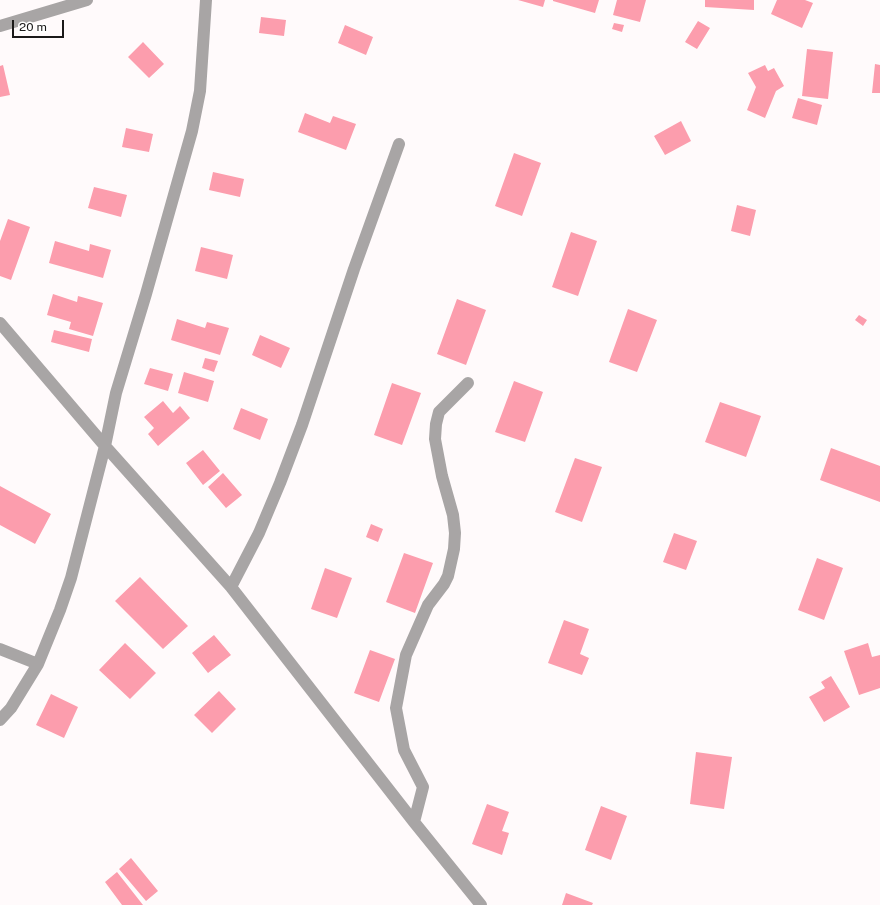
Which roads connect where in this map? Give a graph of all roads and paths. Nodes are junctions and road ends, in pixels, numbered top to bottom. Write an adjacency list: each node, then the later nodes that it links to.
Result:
1 (86, 0): 3 (street)
2 (206, 0): 7 (street)
3 (0, 26)
4 (399, 144): 8 (street)
5 (0, 323): 7 (street)
6 (468, 383): 12 (street)
7 (105, 446): 8 (street); 10 (street)
8 (231, 587): 12 (street)
9 (0, 650): 10 (street)
10 (38, 664): 11 (street)
11 (0, 720)
12 (414, 822): 13 (street)
13 (481, 905)

